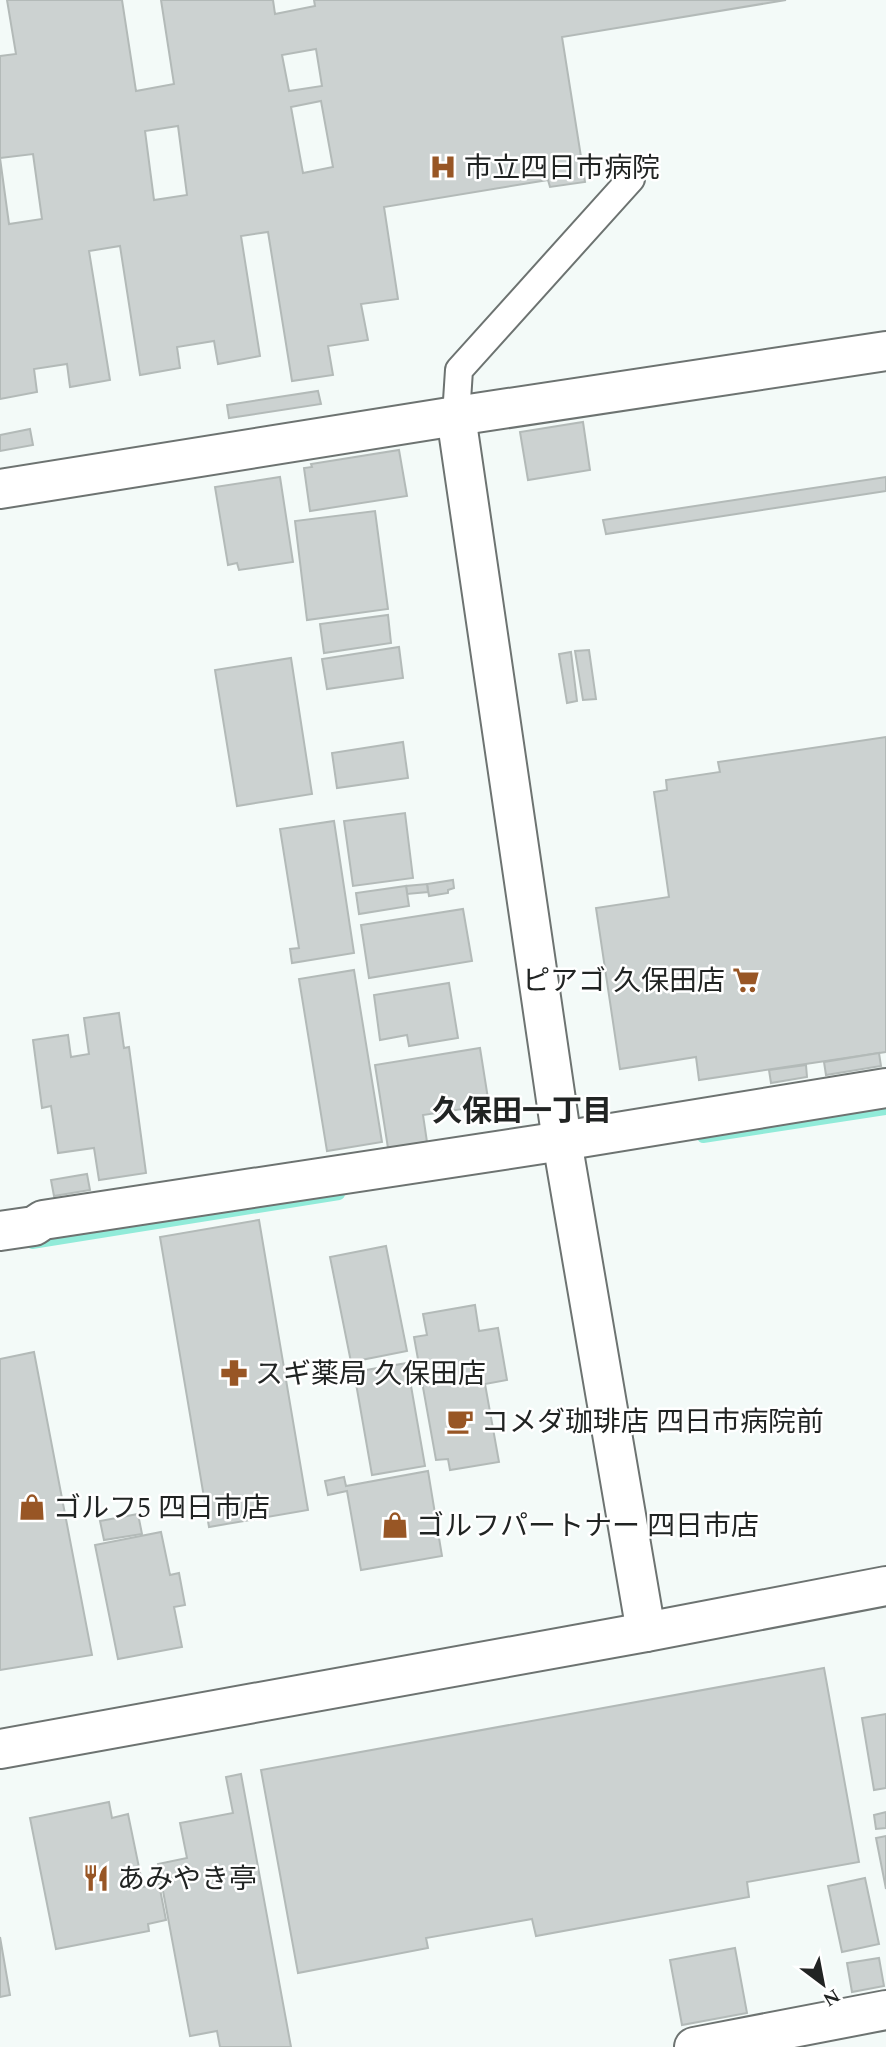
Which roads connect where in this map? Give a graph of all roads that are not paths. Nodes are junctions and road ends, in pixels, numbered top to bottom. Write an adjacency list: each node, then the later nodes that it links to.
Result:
1 (631, 178): 3 (lane)
2 (886, 351): 3 (street)
3 (456, 415): 4 (street); 6 (street)
4 (0, 489)
5 (886, 1087): 6 (street)
6 (562, 1141): 7 (street); 9 (street)
7 (0, 1231)
8 (886, 1586): 9 (street)
9 (646, 1632): 10 (street)
10 (0, 1749)
11 (886, 2010): 12 (street)
12 (694, 2047)

